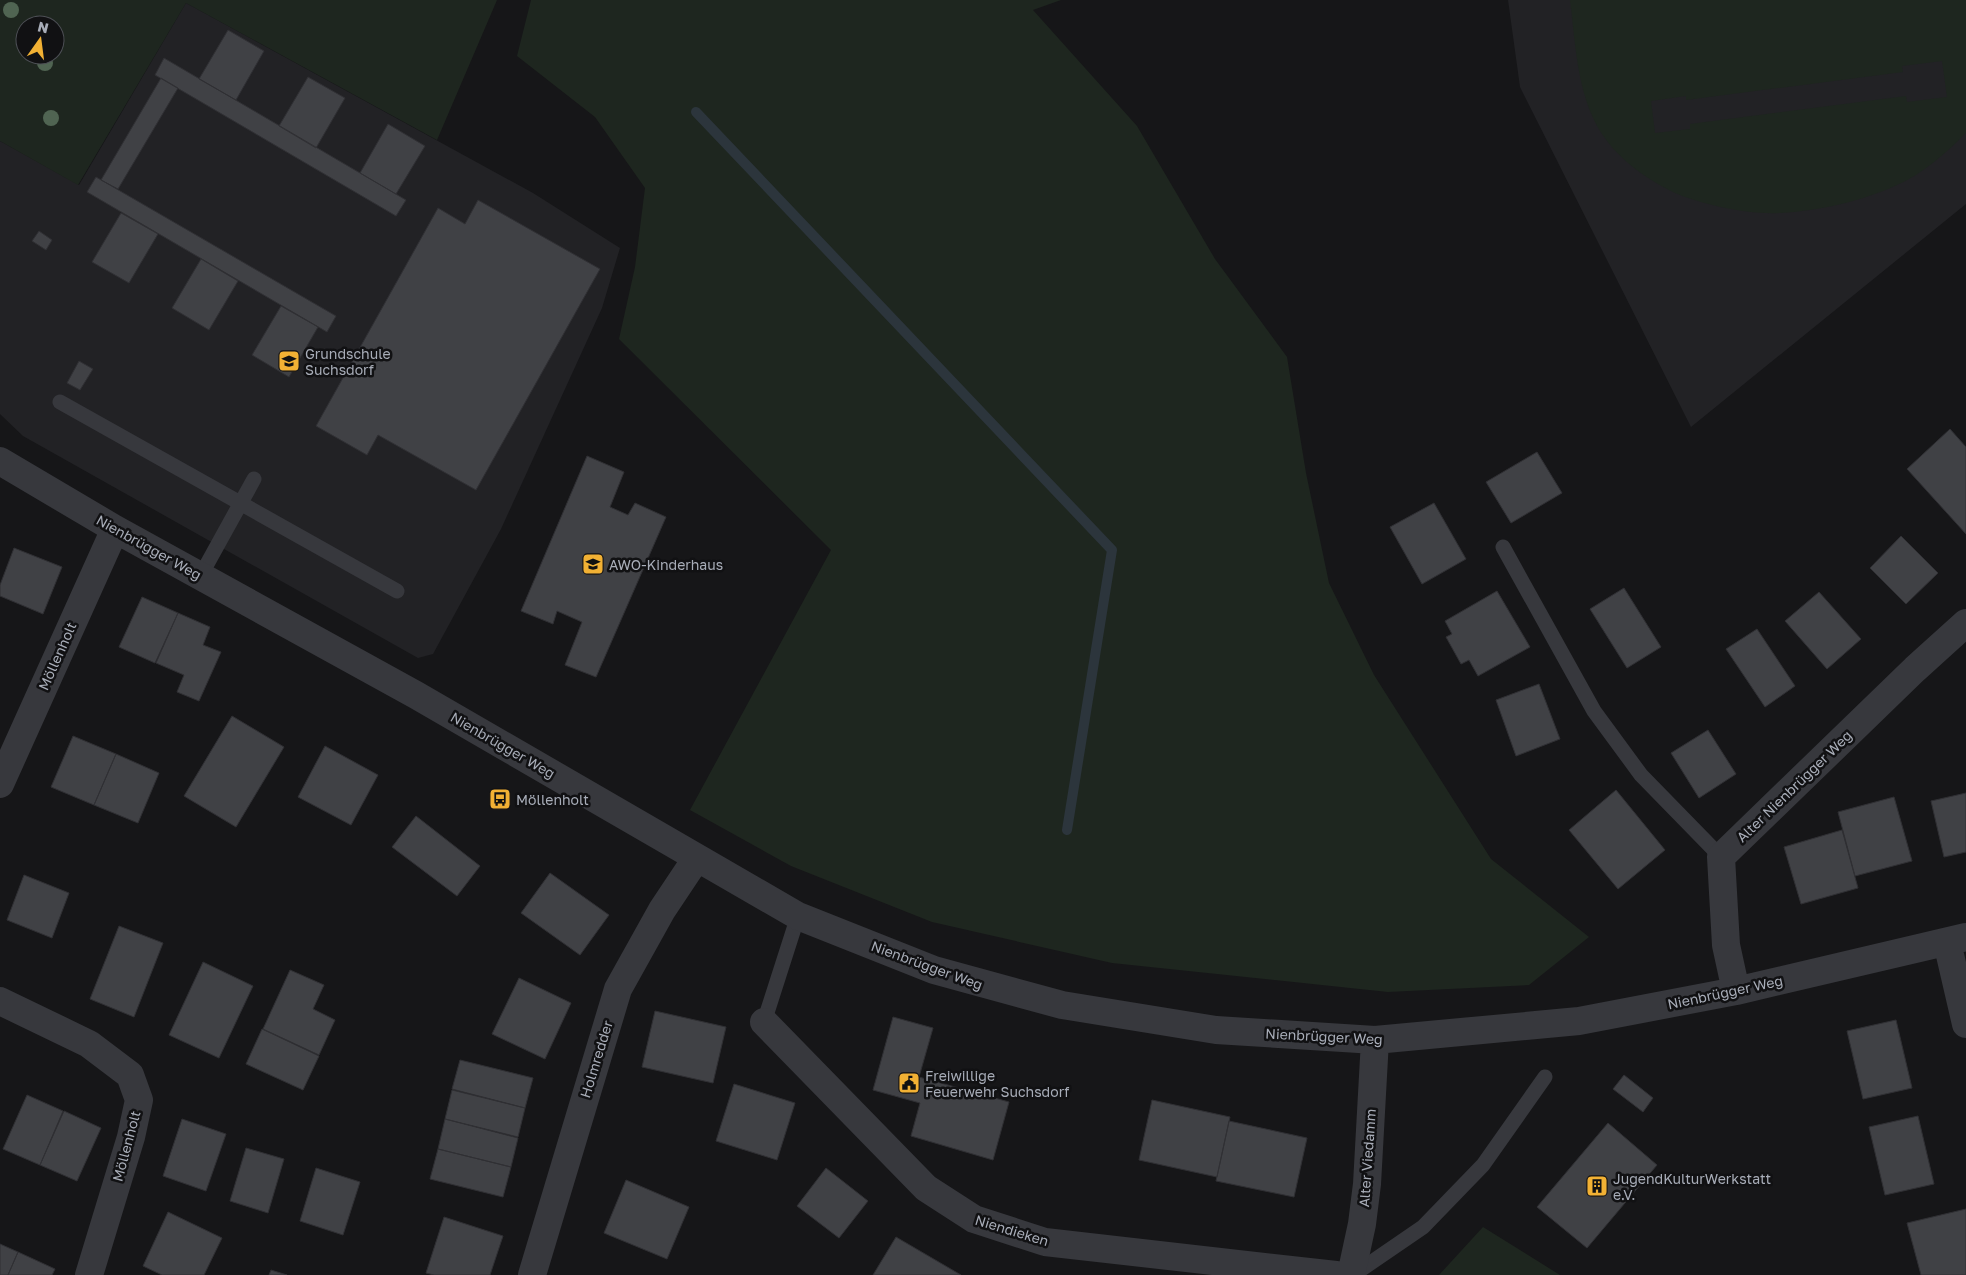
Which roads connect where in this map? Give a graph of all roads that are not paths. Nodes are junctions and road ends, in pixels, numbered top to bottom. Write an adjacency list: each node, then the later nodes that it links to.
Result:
1 (60, 402): 4 (lane)
2 (0, 462): 5 (street, Nienbrügger Weg)
3 (254, 479): 4 (lane)
4 (241, 503): 7 (lane); 8 (lane)
5 (115, 528): 7 (street, Nienbrügger Weg); 10 (street, Möllenholt)
6 (1503, 547): 11 (lane)
7 (200, 575): 12 (street, Nienbrügger Weg)
8 (397, 590)
9 (1966, 623): 11 (street, Alter Nienbrügger Weg)
10 (0, 784)
11 (1721, 857): 15 (street)
12 (696, 859): 13 (street, Nienbrügger Weg); 22 (street, Holmredder)
13 (798, 916): 17 (lane); 19 (street, Nienbrügger Weg)
14 (1957, 939): 15 (street, Nienbrügger Weg); 18 (street)
15 (1736, 991): 19 (street, Nienbrügger Weg)
16 (0, 1001): 21 (street, Möllenholt)
17 (764, 1022): 23 (street, Niendieken)
18 (1966, 1024)
19 (1375, 1040): 24 (street, Alter Viedamm)
20 (1545, 1077): 24 (lane)
21 (88, 1275)
22 (532, 1275)
23 (1336, 1275)
24 (1352, 1275)

